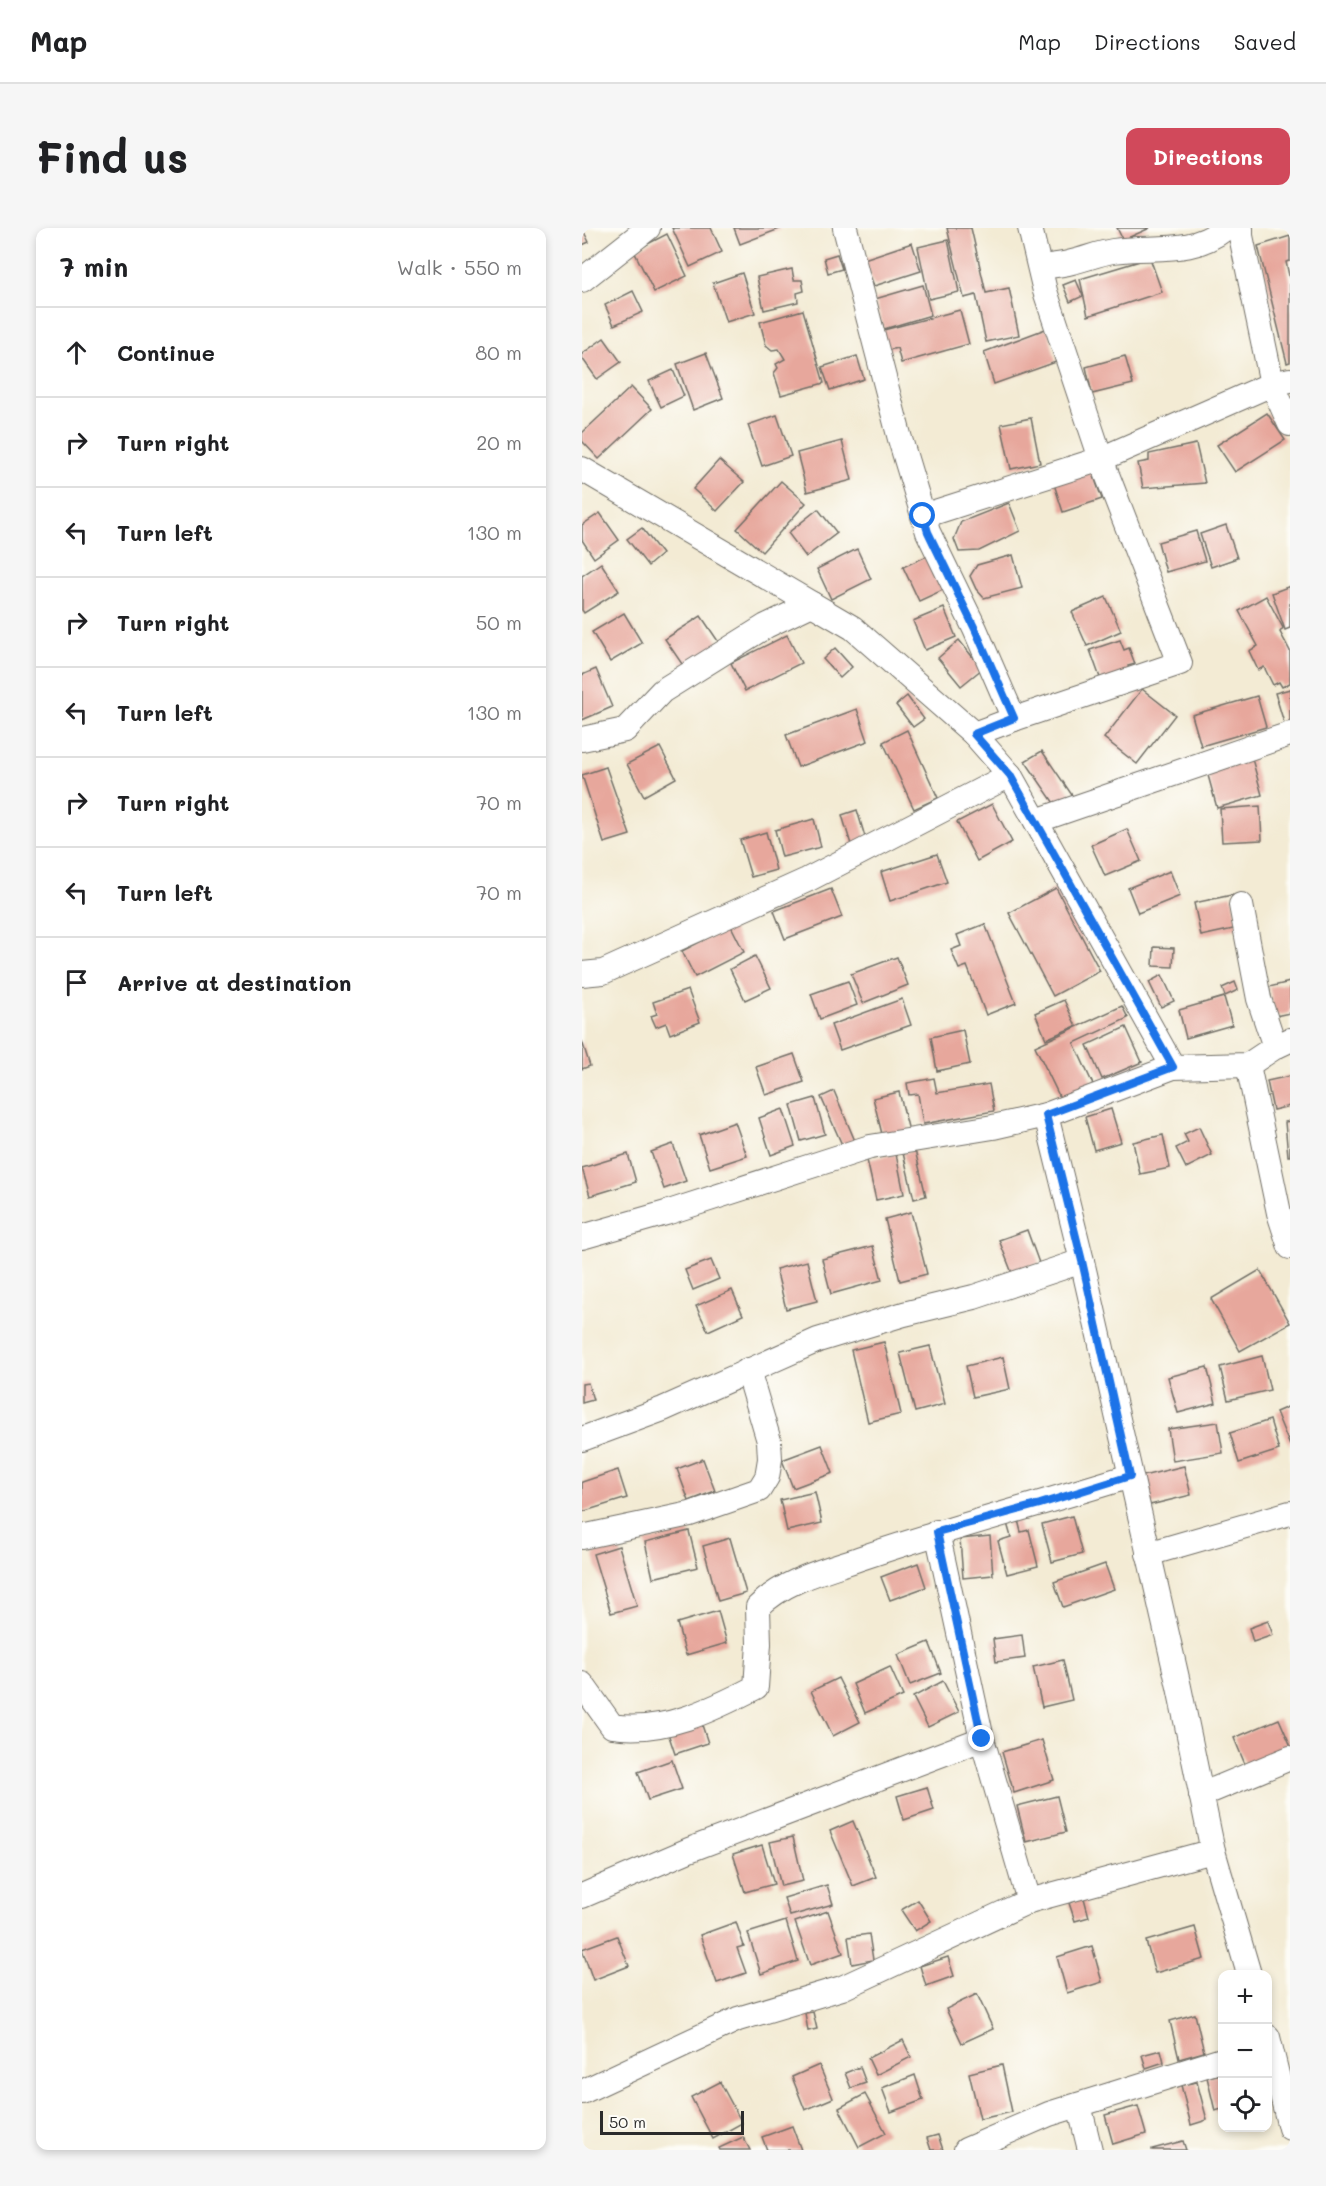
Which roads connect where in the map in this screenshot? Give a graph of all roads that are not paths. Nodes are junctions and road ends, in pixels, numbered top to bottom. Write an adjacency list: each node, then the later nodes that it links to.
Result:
1 (648, 228): 7 (street)
2 (845, 228): 12 (street)
3 (1030, 228): 6 (street)
4 (1226, 228): 6 (street)
5 (1241, 228): 8 (street)
6 (1040, 267): 10 (street)
7 (582, 280)
8 (1281, 382): 9 (street); 10 (street)
9 (1290, 424)
10 (1101, 459): 12 (street); 14 (street)
11 (582, 469): 13 (street)
12 (923, 516): 14 (street)
13 (812, 604): 15 (street); 17 (street)
14 (1014, 718): 15 (street)
15 (974, 734): 18 (street)
16 (1290, 734): 19 (street)
17 (582, 739)
18 (1010, 775): 19 (street); 21 (street)
19 (1036, 821): 24 (street)
20 (1241, 905): 22 (street)
21 (582, 974)
22 (1282, 1044): 23 (street)
23 (1248, 1065): 24 (street); 27 (street)
24 (1173, 1067): 25 (street)
25 (1046, 1115): 26 (street); 28 (street)
26 (582, 1236)
27 (1290, 1247)
28 (1082, 1261): 29 (street); 31 (street)
29 (748, 1370): 30 (street); 34 (street)
30 (582, 1439)
31 (1130, 1476): 33 (street); 35 (street)
32 (1290, 1513): 35 (street)
33 (937, 1532): 36 (street); 37 (street)
34 (582, 1537)
35 (1148, 1554): 39 (street)
36 (582, 1684)
37 (982, 1739): 41 (street); 42 (street)
38 (1290, 1758): 39 (street)
39 (1201, 1795): 40 (street)
40 (1213, 1851): 42 (street); 43 (street)
41 (582, 1896)
42 (1029, 1901): 46 (street)
43 (1248, 1970)
44 (1272, 2058): 48 (street)
45 (1218, 2061): 47 (street)
46 (582, 2092)
47 (1079, 2104): 49 (street); 50 (street)
48 (1290, 2127)
49 (966, 2150)
50 (1090, 2150)

